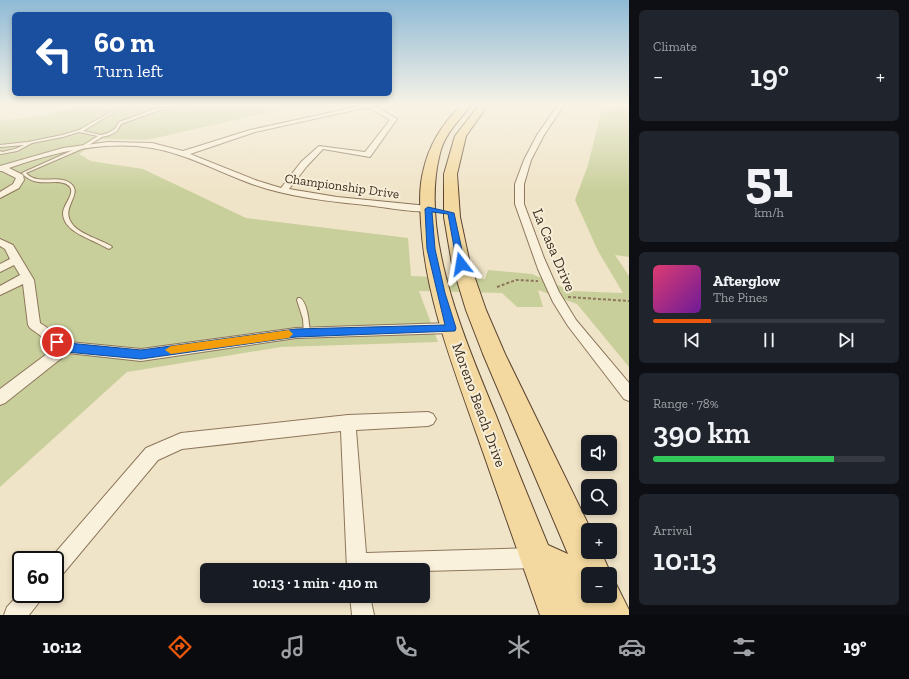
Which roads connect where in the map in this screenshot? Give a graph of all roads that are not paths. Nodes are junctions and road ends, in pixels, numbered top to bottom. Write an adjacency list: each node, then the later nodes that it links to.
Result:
1 (70, 134): 10 (lane)
2 (91, 134): 9 (lane)
3 (108, 134): 9 (lane)
4 (244, 134): 14 (street)
5 (383, 134): 16 (street)
6 (443, 134): 18 (main road, Moreno Beach Drive)
7 (463, 134): 19 (main road, Moreno Beach Drive)
8 (541, 134): 30 (street, La Casa Drive)
9 (101, 136): 12 (lane)
10 (31, 142): 11 (lane); 13 (lane)
11 (0, 146)
12 (83, 147): 14 (street, Championship Drive); 15 (street, Championship Drive); 21 (lane)
13 (0, 152)
14 (183, 154): 16 (street, Championship Drive)
15 (2, 169): 17 (street)
16 (283, 191): 18 (street, Championship Drive)
17 (0, 195)
18 (428, 209): 19 (main road); 27 (main road, Moreno Beach Drive)
19 (451, 213): 38 (main road, Moreno Beach Drive)
20 (0, 242): 22 (street)
21 (109, 247)
22 (16, 260): 23 (street); 24 (street)
23 (0, 268)
24 (26, 277): 25 (street); 29 (street)
25 (0, 291)
26 (300, 300): 28 (lane)
27 (451, 328): 28 (street); 35 (main road, Moreno Beach Drive)
28 (307, 333): 29 (street)
29 (66, 347): 31 (street)
30 (629, 394)
31 (0, 398)
32 (428, 419): 33 (street)
33 (348, 423): 34 (street); 36 (street)
34 (64, 557)
35 (536, 558): 37 (street); 44 (main road, Moreno Beach Drive); 45 (main road)
36 (357, 563)
37 (430, 563)
38 (591, 567)
39 (25, 603): 42 (street)
40 (361, 603): 43 (street)
41 (607, 603): 46 (main road)
42 (15, 615)
43 (362, 615)
44 (558, 615)
45 (588, 615)
46 (613, 615)

